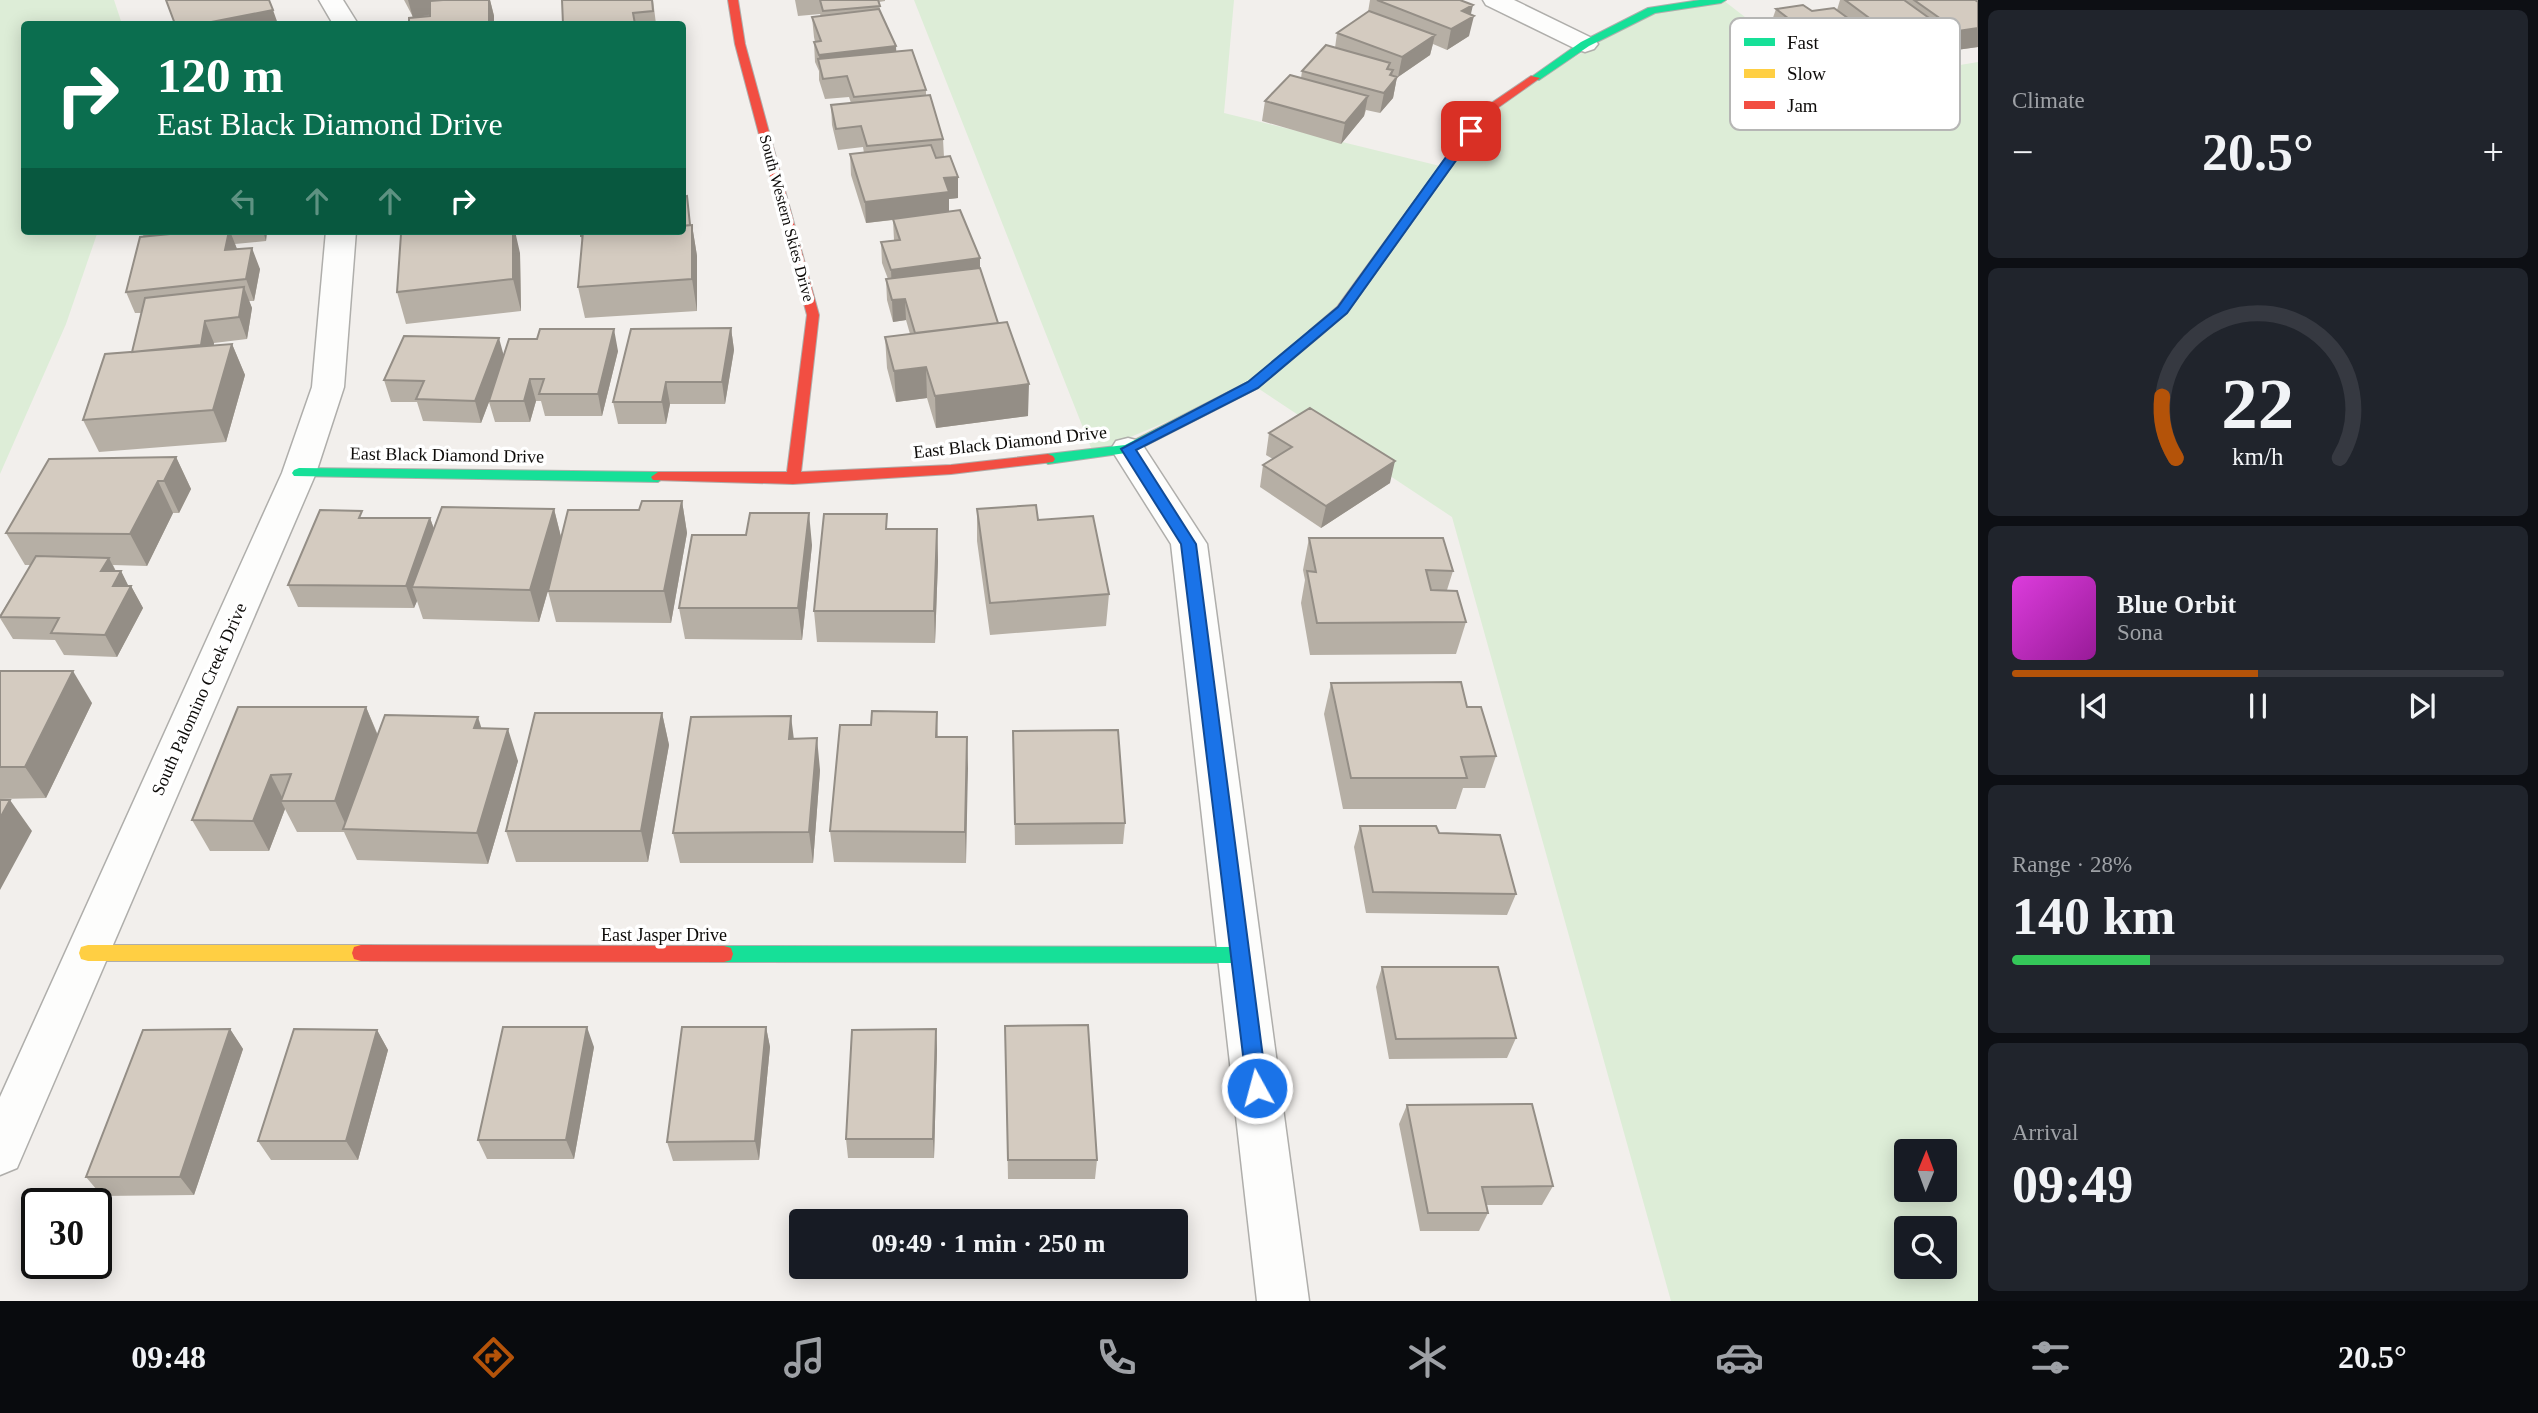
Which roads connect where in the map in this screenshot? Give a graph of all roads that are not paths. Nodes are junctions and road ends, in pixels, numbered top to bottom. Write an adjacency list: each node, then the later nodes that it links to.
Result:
1 (331, 0): 5 (street)
2 (733, 0): 10 (street, South Western Skies Drive)
3 (1495, 0): 6 (street)
4 (1721, 0): 6 (street, East Black Diamond Drive)
5 (343, 21)
6 (1585, 44): 8 (street, East Black Diamond Drive)
7 (341, 235): 9 (street, South Palomino Creek Drive)
8 (1128, 449): 10 (street, East Black Diamond Drive); 12 (street)
9 (299, 472): 10 (street, East Black Diamond Drive); 11 (street, South Palomino Creek Drive)
10 (793, 479)
11 (88, 953): 12 (street, East Jasper Drive); 13 (street, South Palomino Creek Drive)
12 (1241, 955): 14 (street)
13 (0, 1152)
14 (1283, 1301)

